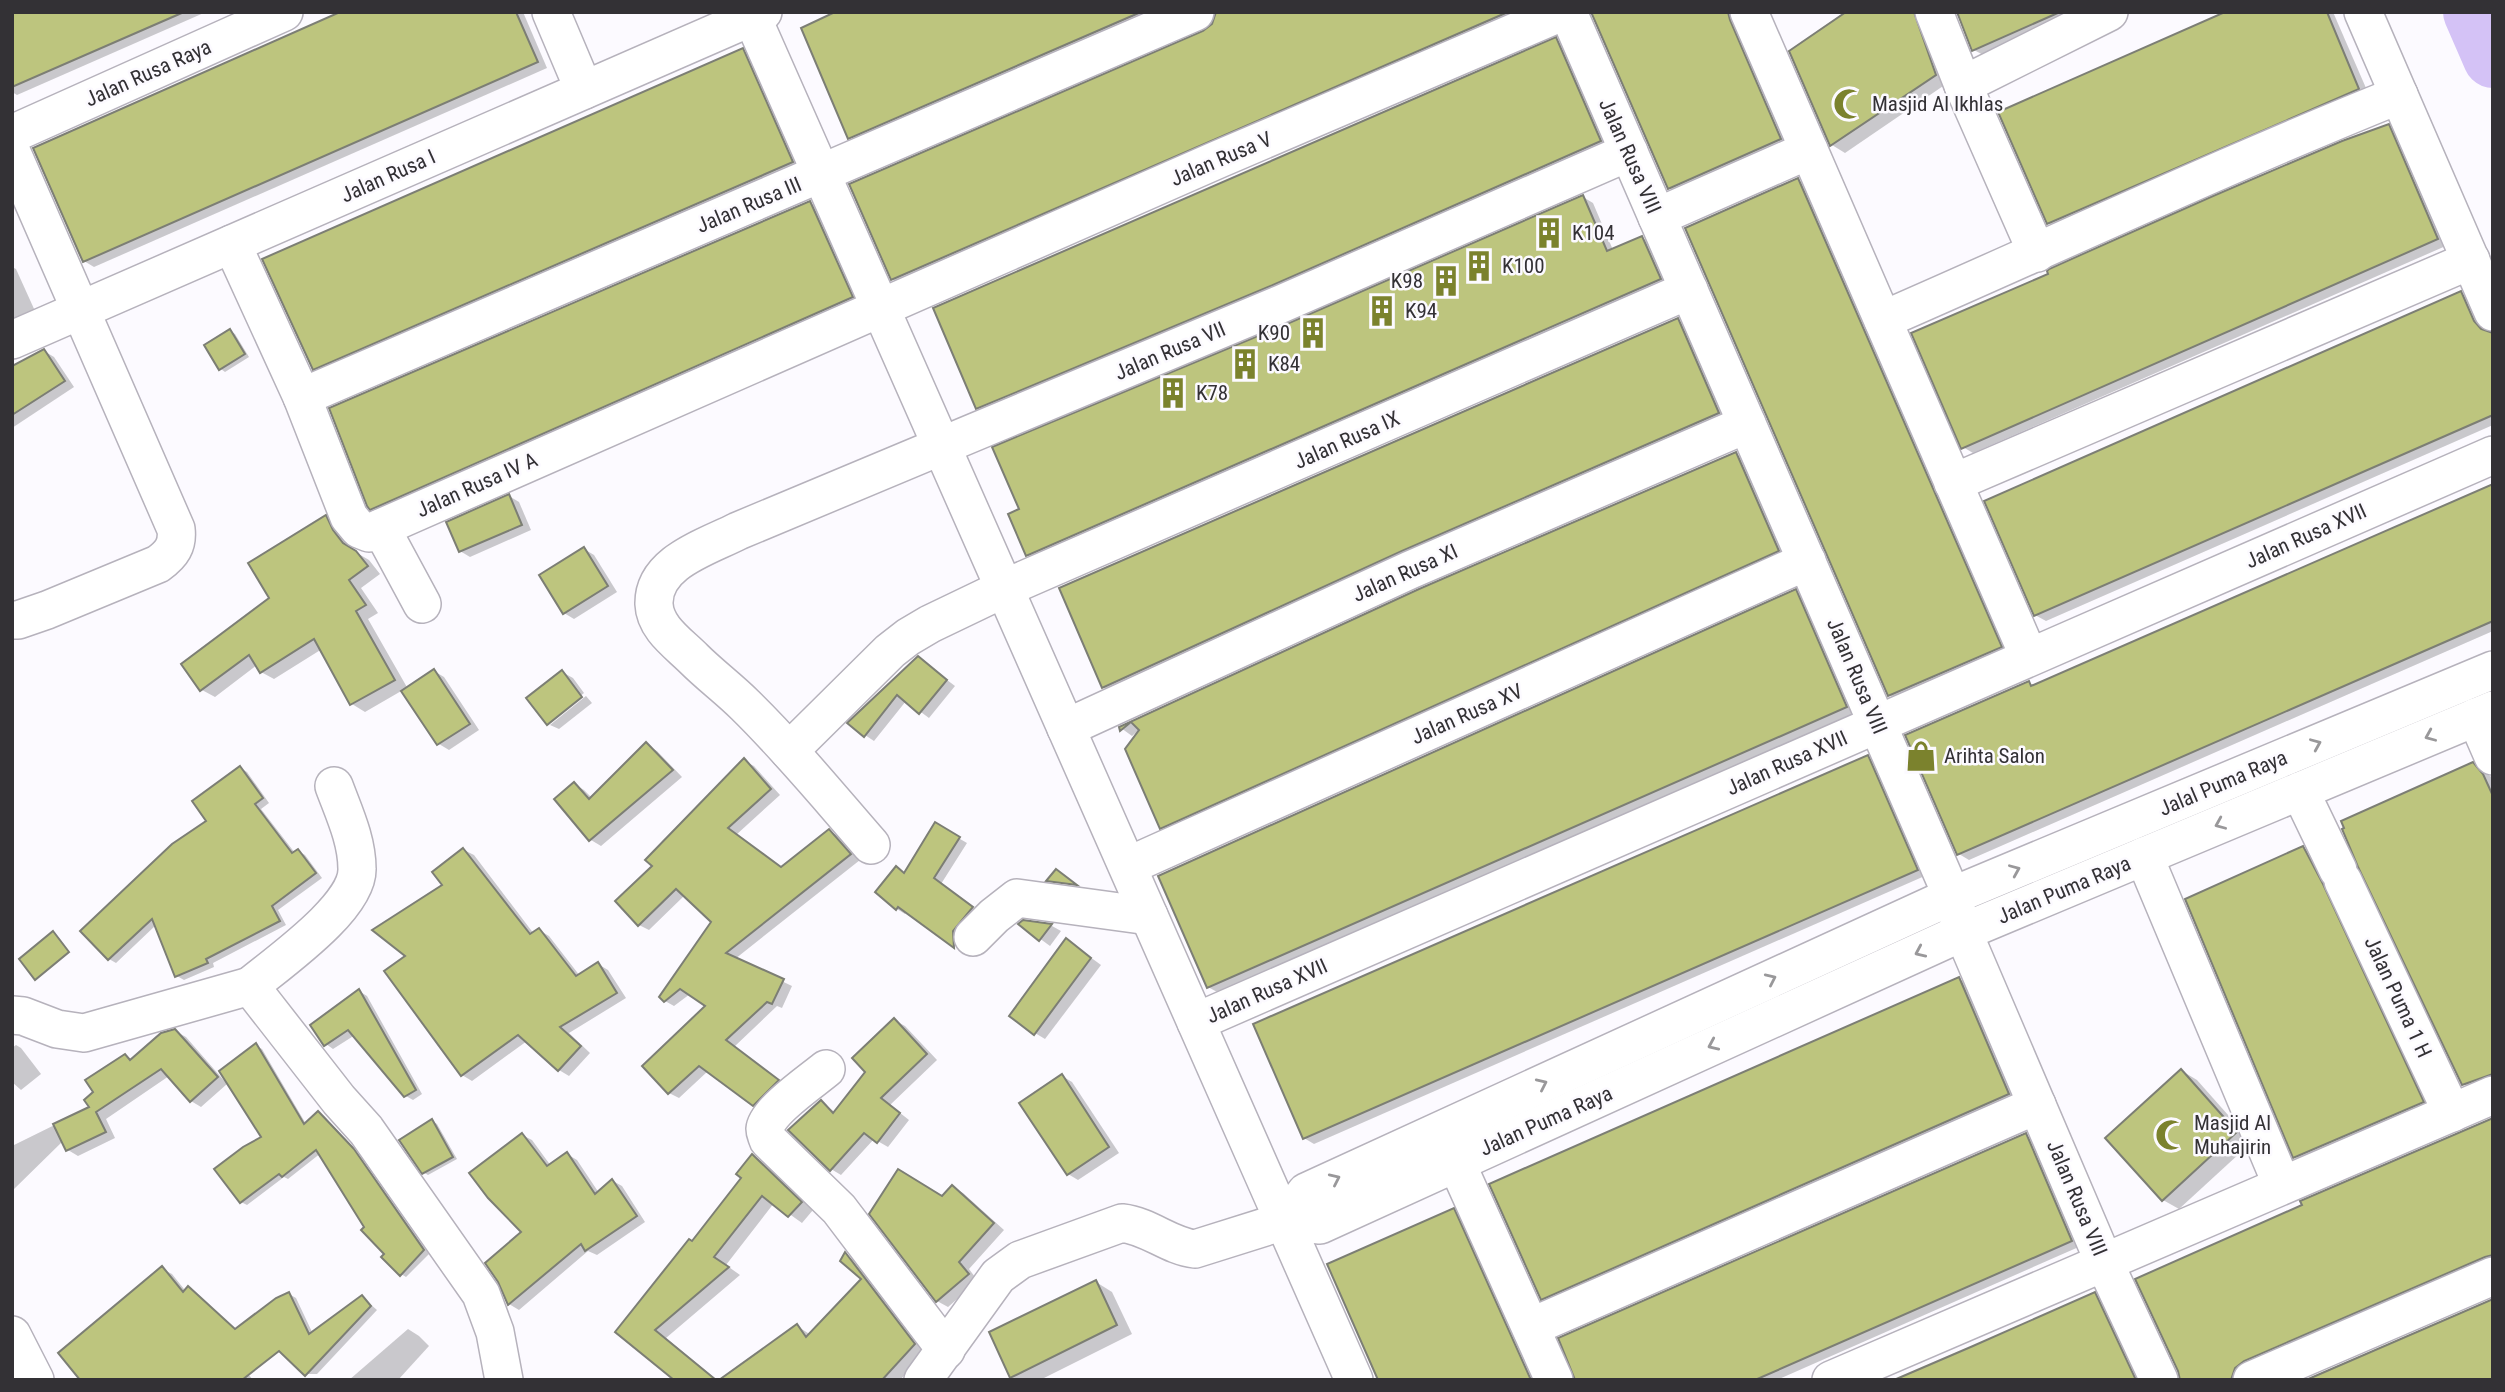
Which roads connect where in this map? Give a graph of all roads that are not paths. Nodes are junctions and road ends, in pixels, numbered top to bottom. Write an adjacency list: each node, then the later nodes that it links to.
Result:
1 (284, 12): 14 (street, Jalan Rusa Raya)
2 (551, 12): 12 (street)
3 (1195, 12): 18 (street, Jalan Rusa III)
4 (1562, 12): 24 (street, Jalan Rusa V)
5 (1568, 12): 16 (street, Jalan Rusa VIII)
6 (1749, 12): 15 (street)
7 (1934, 12): 11 (street)
8 (2109, 12): 11 (street)
9 (2363, 12): 13 (street)
10 (758, 15): 12 (street, Jalan Rusa I); 18 (street)
11 (1963, 85): 21 (street)
12 (584, 90): 20 (street, Jalan Rusa I)
13 (2399, 95): 21 (street); 22 (street)
14 (12, 134)
15 (1809, 150): 19 (street); 27 (street)
16 (1629, 152): 19 (street, Jalan Rusa VIII); 31 (street, Jalan Rusa VII)
17 (12, 153): 25 (street)
18 (822, 173): 24 (street); 29 (street, Jalan Rusa III)
19 (1657, 217): 23 (street, Jalan Rusa VIII)
20 (232, 244): 25 (street, Jalan Rusa I); 29 (street)
21 (2037, 253): 27 (street)
22 (2471, 260): 26 (street); 33 (street)
23 (1689, 290): 30 (street, Jalan Rusa VIII); 36 (street, Jalan Rusa IX)
24 (881, 307): 31 (street); 34 (street, Jalan Rusa IV A)
25 (81, 310): 28 (street, Jalan Rusa I); 38 (street)
26 (2493, 312)
27 (1883, 320): 33 (street)
28 (12, 340)
29 (302, 397): 34 (street)
30 (1747, 424): 35 (street, Jalan Rusa VIII); 43 (street, Jalan Rusa XI)
31 (942, 447): 36 (street); 44 (street, Jalan Rusa VII)
32 (2493, 455): 39 (street, Jalan Rusa XVII)
33 (1953, 483): 39 (street)
34 (381, 528): 37 (street)
35 (1807, 561): 42 (street, Jalan Rusa VIII); 50 (street, Jalan Rusa XV)
36 (1005, 588): 43 (street); 44 (street, Jalan Rusa IX)
37 (422, 604)
38 (12, 620)
39 (2029, 657): 42 (street, Jalan Rusa XVII)
40 (2493, 670): 51 (street, Jalal Puma Raya, one-way to 40)
41 (2484, 713): 45 (street); 47 (street, Jalan Puma Raya, one-way to 47)
42 (1877, 724): 51 (street, Jalan Rusa VIII); 57 (street, Jalan Rusa XVII)
43 (1066, 727): 50 (street)
44 (789, 751): 48 (street)
45 (2493, 756)
46 (334, 786): 55 (street)
47 (2300, 791): 49 (street, Jalan Puma Raya, one-way to 49); 61 (street, Jalan Puma 1 H)
48 (871, 845)
49 (2144, 856): 53 (street, Jalan Puma Raya); 63 (street)
50 (1128, 866): 52 (street)
51 (1952, 896): 53 (street, Jalan Rusa VIII); 64 (street, Jalan Puma Raya, one-way to 51)
52 (1149, 916): 54 (street); 57 (street)
53 (1963, 932): 60 (street, Jalan Rusa VIII); 62 (street, Jalan Puma Raya, one-way to 62)
54 (973, 937)
55 (250, 986): 56 (street); 71 (street)
56 (12, 1015)
57 (1196, 1021): 64 (street)
58 (826, 1069): 69 (street)
59 (2493, 1095): 61 (street)
60 (2037, 1105): 65 (street, Jalan Rusa VIII); 67 (street)
61 (2452, 1112): 63 (street)
62 (1456, 1162): 64 (street, Jalan Puma Raya); 67 (street)
63 (2282, 1185): 65 (street)
64 (1284, 1221): 69 (street); 73 (street)
65 (2104, 1262): 75 (street); 76 (street, Jalan Rusa VIII)
66 (2493, 1276): 77 (street)
67 (1531, 1327): 74 (street)
68 (12, 1335): 70 (street)
69 (946, 1350): 72 (street)
70 (35, 1380)
71 (504, 1380)
72 (923, 1380)
73 (1354, 1380)
74 (1554, 1380)
75 (1831, 1380)
76 (2159, 1380)
77 (2252, 1380)

